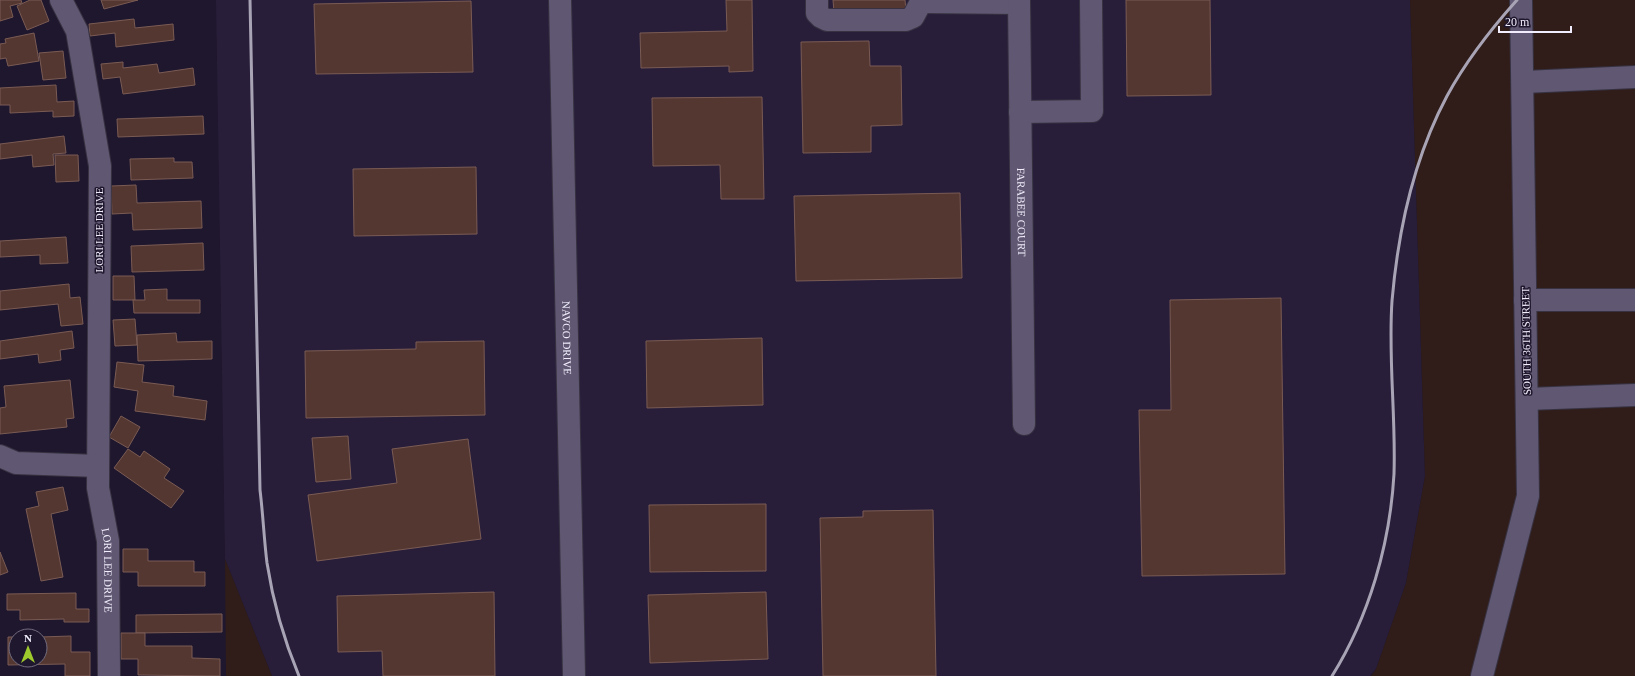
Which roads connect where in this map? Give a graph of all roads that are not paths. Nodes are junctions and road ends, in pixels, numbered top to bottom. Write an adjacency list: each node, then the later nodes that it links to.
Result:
1 (61, 0): 17 (street, LORI LEE DRIVE)
2 (560, 0): 19 (street, NAVCO DRIVE)
3 (817, 0): 6 (street)
4 (1091, 0): 10 (street)
5 (1521, 0): 9 (street, SOUTH 36TH STREET)
6 (921, 1): 7 (street)
7 (1019, 1): 10 (street, FARABEE COURT)
8 (1635, 77): 9 (street)
9 (1523, 82): 11 (street, SOUTH 36TH STREET)
10 (1020, 112): 15 (street, FARABEE COURT)
11 (1525, 300): 12 (street); 14 (street, SOUTH 36TH STREET)
12 (1635, 300)
13 (1635, 395): 14 (street)
14 (1527, 399): 20 (street, SOUTH 36TH STREET)
15 (1024, 424)
16 (0, 456): 17 (street)
17 (98, 466): 18 (street, LORI LEE DRIVE)
18 (109, 676)
19 (574, 676)
20 (1482, 676)

